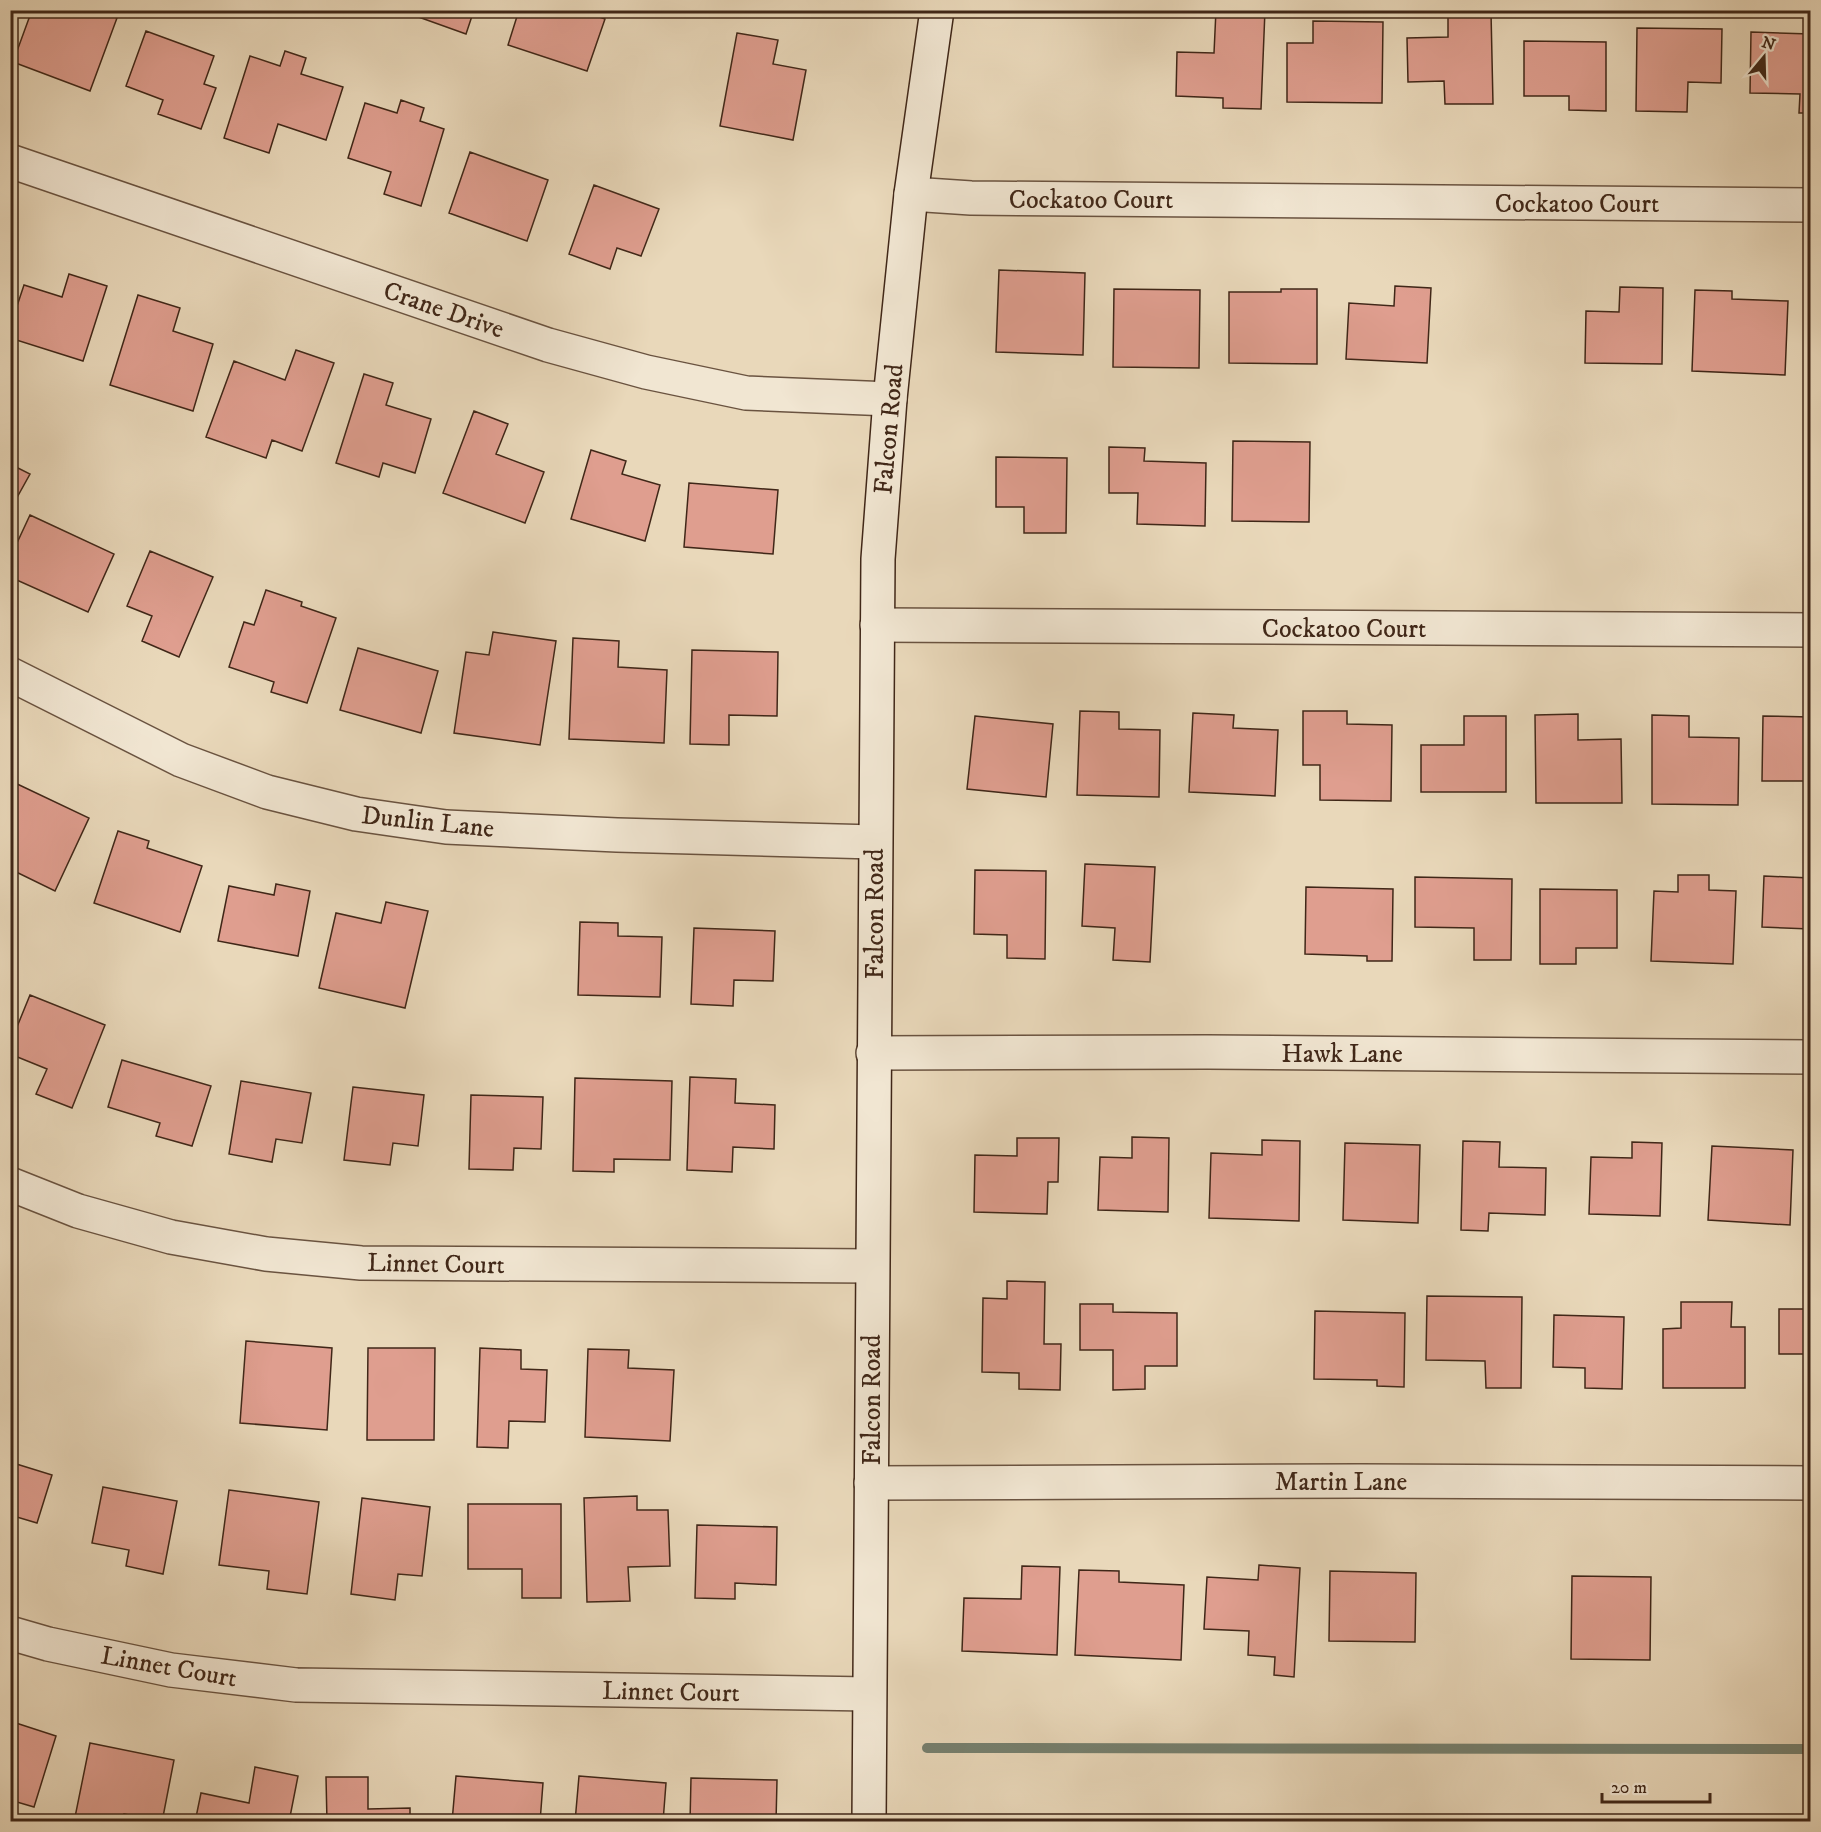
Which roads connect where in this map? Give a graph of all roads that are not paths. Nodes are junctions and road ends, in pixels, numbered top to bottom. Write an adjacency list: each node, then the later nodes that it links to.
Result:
1 (937, 10): 3 (street, Falcon Road)
2 (10, 161): 5 (street, Crane Drive)
3 (911, 194): 4 (street, Cockatoo Court); 5 (street, Falcon Road)
4 (1810, 205)
5 (890, 399): 6 (street, Falcon Road)
6 (878, 625): 7 (street, Cockatoo Court); 9 (street, Falcon Road)
7 (1810, 630)
8 (10, 674): 9 (street, Dunlin Lane)
9 (875, 842): 10 (street, Falcon Road)
10 (873, 1053): 11 (street, Hawk Lane); 13 (street, Falcon Road)
11 (1810, 1057)
12 (10, 1184): 13 (street, Linnet Court)
13 (872, 1266): 14 (street, Falcon Road)
14 (871, 1483): 15 (street, Martin Lane); 17 (street, Falcon Road)
15 (1810, 1483)
16 (10, 1632): 17 (street, Linnet Court)
17 (869, 1694): 18 (street, Falcon Road)
18 (869, 1821)

